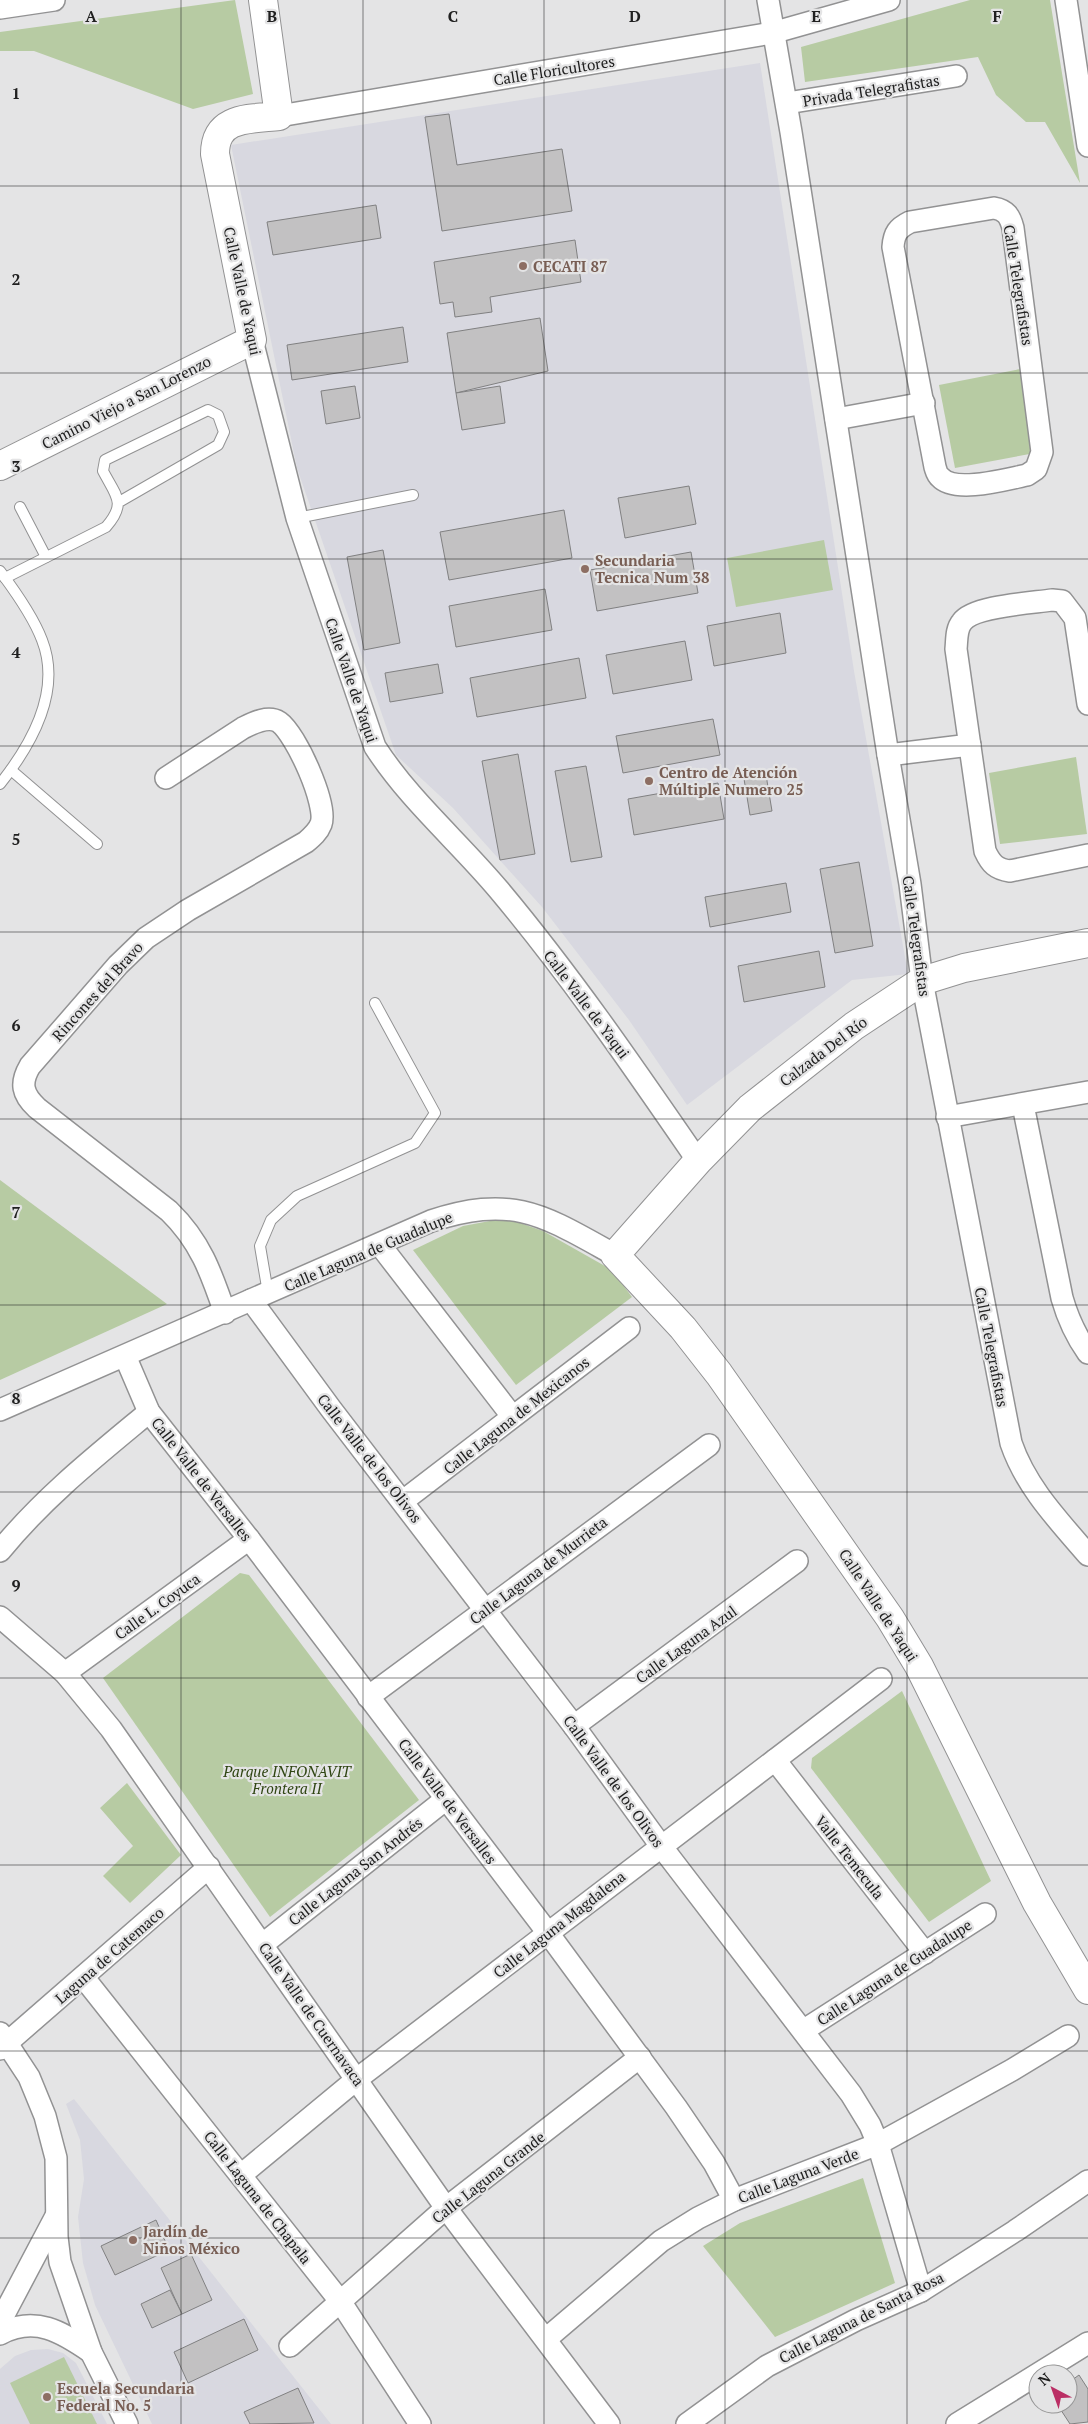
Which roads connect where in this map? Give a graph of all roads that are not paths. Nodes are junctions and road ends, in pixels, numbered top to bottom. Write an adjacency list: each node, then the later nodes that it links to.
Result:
1 (54, 0): 6 (street)
2 (263, 0): 11 (street)
3 (768, 0): 7 (street, Calle Telegrafistas)
4 (889, 0): 7 (street, Calle Floricultores)
5 (1066, 0): 9 (street)
6 (0, 8)
7 (772, 33): 10 (street, Calle Telegrafistas); 11 (street, Calle Floricultores)
8 (956, 76): 10 (street, Privada Telegrafistas)
9 (1085, 97): 13 (street)
10 (787, 103): 16 (street, Calle Telegrafistas)
11 (280, 116): 12 (street, Calle Floricultores)
12 (219, 133): 14 (street, Calle Valle de Yaqui)
13 (1088, 146)
14 (252, 340): 17 (street, Camino Viejo a San Lorenzo); 21 (street, Calle Valle de Yaqui)
15 (924, 403): 15 (street, Calle Telegrafistas); 16 (street)
16 (836, 419): 26 (street, Calle Telegrafistas)
17 (0, 466)
18 (413, 495): 21 (lane)
19 (119, 502): 19 (lane); 22 (lane)
20 (20, 506): 22 (lane)
21 (297, 518): 38 (street, Calle Valle de Yaqui)
22 (46, 558): 23 (lane)
23 (3, 574): 27 (lane)
24 (1088, 704): 25 (street)
25 (970, 745): 26 (street); 31 (street)
26 (888, 755): 33 (street, Calle Telegrafistas)
27 (11, 770): 29 (lane); 30 (lane)
28 (166, 778): 42 (street, Rincones del Bravo)
29 (0, 784)
30 (97, 844)
31 (1088, 855)
32 (1088, 943): 33 (street, Calzada Del Río)
33 (922, 981): 37 (street, Calle Telegrafistas); 38 (street, Calzada Del Río)
34 (375, 1003): 41 (lane)
35 (1088, 1092): 36 (street)
36 (1023, 1104): 37 (street); 44 (street)
37 (947, 1117): 53 (street, Calle Telegrafistas)
38 (698, 1161): 40 (street, Calzada Del Río)
39 (380, 1245): 40 (street, Calle Laguna de Guadalupe); 41 (street, Calle Laguna de Guadalupe); 48 (street)
40 (615, 1255): 70 (street, Calle Valle de Yaqui)
41 (260, 1297): 42 (street, Calle Laguna de Guadalupe); 50 (street, Calle Valle de los Olivos)
42 (225, 1313): 45 (street, Calle Laguna de Guadalupe)
43 (628, 1328): 48 (street, Calle Laguna de Mexicanos)
44 (1088, 1354)
45 (125, 1356): 46 (street, Calle Laguna de Guadalupe); 47 (street)
46 (0, 1410)
47 (149, 1412): 51 (street, Calle Valle de Versalles); 52 (street)
48 (512, 1416): 50 (street, Calle Laguna de Mexicanos)
49 (709, 1445): 55 (street, Calle Laguna de Murrieta)
50 (403, 1501): 55 (street, Calle Valle de los Olivos)
51 (249, 1539): 57 (street, Calle L. Coyuca); 59 (street, Calle Valle de Versalles)
52 (0, 1551)
53 (1088, 1555)
54 (797, 1561): 60 (street, Calle Laguna Azul)
55 (486, 1610): 59 (street, Calle Laguna de Murrieta); 60 (street, Calle Valle de los Olivos)
56 (0, 1618): 57 (street, Calle Valle de Cuernavaca)
57 (65, 1673): 64 (street, Calle Valle de Cuernavaca)
58 (881, 1679): 61 (street, Calle Laguna Magdalena)
59 (368, 1697): 62 (street, Calle Valle de Versalles)
60 (574, 1726): 63 (street, Calle Valle de los Olivos)
61 (775, 1760): 63 (street, Calle Laguna Magdalena); 68 (street, Valle Temecula)
62 (446, 1799): 66 (street, Calle Valle de Versalles); 67 (street, Calle Laguna San Andrés)
63 (661, 1846): 66 (street, Calle Laguna Magdalena); 71 (street, Calle Valle de los Olivos)
64 (209, 1867): 67 (street, Calle Valle de Cuernavaca); 69 (street, Laguna de Catemaco)
65 (985, 1914): 68 (street, Calle Laguna de Guadalupe)
66 (548, 1933): 74 (street, Calle Valle de Versalles); 75 (street, Calle Laguna Magdalena)
67 (263, 1944): 75 (street, Calle Valle de Cuernavaca)
68 (925, 1953): 71 (street, Calle Laguna de Guadalupe)
69 (84, 1978): 73 (street, Laguna de Catemaco); 77 (street, Calle Laguna de Chapala)
70 (1088, 1990)
71 (804, 2030): 76 (street, Calle Valle de los Olivos)
72 (1068, 2036): 76 (street, Calle Laguna Verde)
73 (3, 2042): 81 (street)
74 (640, 2057): 79 (street, Calle Valle de Versalles); 80 (street, Calle Laguna Grande)
75 (357, 2079): 77 (street, Calle Laguna Magdalena); 80 (street, Calle Valle de Cuernavaca)
76 (878, 2144): 79 (street, Calle Laguna Verde); 82 (street, Calle Valle de los Olivos)
77 (241, 2175): 83 (street, Calle Laguna de Chapala)
78 (1088, 2181): 82 (street, Calle Laguna de Santa Rosa)
79 (734, 2200): 86 (street, Calle Laguna Verde)
80 (446, 2208): 83 (street, Calle Laguna Grande); 86 (street, Calle Valle de Cuernavaca)
81 (56, 2216): 84 (street); 89 (street)
82 (921, 2291): 94 (street, Calle Laguna de Santa Rosa)
83 (340, 2301): 88 (street, Calle Laguna Grande); 92 (street, Calle Laguna de Chapala)
84 (0, 2322)
85 (0, 2334): 89 (street)
86 (546, 2339): 93 (street, Calle Valle de Cuernavaca)
87 (1088, 2343): 90 (street)
88 (290, 2346)
89 (91, 2352): 91 (street)
90 (983, 2417): 95 (street)
91 (127, 2424)
92 (420, 2424)
93 (609, 2424)
94 (687, 2424)
95 (957, 2424)

